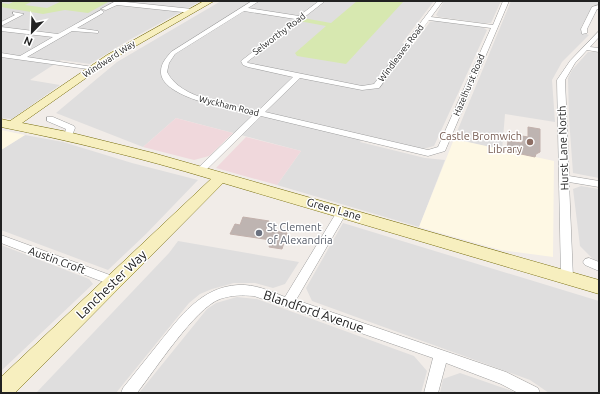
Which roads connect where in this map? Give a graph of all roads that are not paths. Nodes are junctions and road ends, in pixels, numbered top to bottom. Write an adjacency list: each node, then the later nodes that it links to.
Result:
1 (210, 1): 8 (street, Windward Way)
2 (256, 1): 7 (street, Wyckham Road)
3 (322, 1): 10 (street, Selworthy Road)
4 (440, 1): 11 (street, Windleaves Road)
5 (506, 1): 13 (street, Hazelhurst Road)
6 (599, 7): 17 (street)
7 (243, 9): 10 (street); 26 (street, Wyckham Road)
8 (192, 11): 15 (street); 24 (street, Windward Way)
9 (15, 13): 12 (street)
10 (299, 18): 25 (street, Selworthy Road)
11 (428, 18): 13 (street); 25 (street, Windleaves Road)
12 (1, 24)
13 (494, 27): 30 (street, Hazelhurst Road)
14 (1, 29): 19 (street)
15 (71, 29): 16 (street); 19 (street)
16 (96, 32)
17 (584, 33)
18 (599, 33): 20 (street, Hurst Lane North)
19 (57, 36): 23 (street)
20 (585, 48): 21 (street); 33 (street, Hurst Lane North)
21 (599, 50)
22 (1, 55): 23 (street)
23 (21, 58): 24 (street)
24 (93, 69): 28 (street, Windward Way)
25 (298, 76): 26 (street)
26 (258, 114): 30 (street, Wyckham Road); 31 (street)
27 (50, 119): 29 (street)
28 (7, 124): 29 (street, Green Lane)
29 (68, 136): 31 (street, Green Lane)
30 (421, 153)
31 (200, 171): 32 (street, Green Lane)
32 (221, 177): 35 (street, Green Lane); 38 (street, Lanchester Way)
33 (564, 178): 34 (street); 37 (street, Hurst Lane North)
34 (599, 184)
35 (342, 212): 37 (street, Green Lane); 40 (street)
36 (1, 239): 38 (street, Austin Croft)
37 (567, 278): 39 (street, Green Lane)
38 (114, 281): 42 (street, Lanchester Way)
39 (599, 287)
40 (288, 303): 41 (street, Blandford Avenue); 43 (street, Blandford Avenue)
41 (441, 355): 44 (street); 45 (street, Blandford Avenue)
42 (1, 392)
43 (128, 393)
44 (430, 393)
45 (533, 393)

